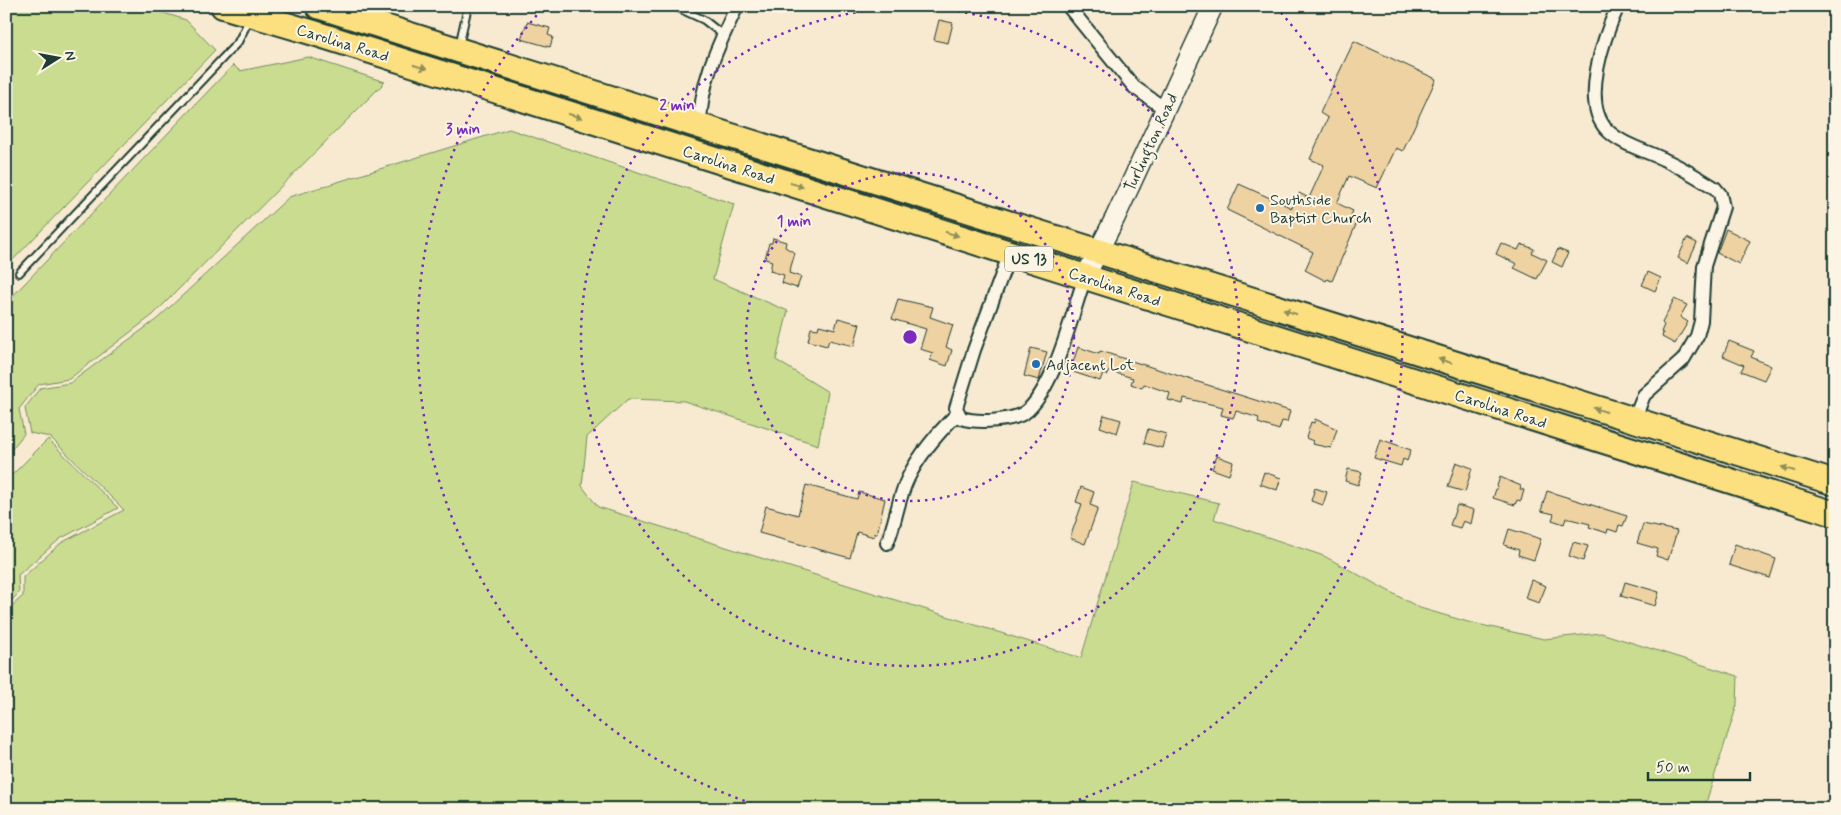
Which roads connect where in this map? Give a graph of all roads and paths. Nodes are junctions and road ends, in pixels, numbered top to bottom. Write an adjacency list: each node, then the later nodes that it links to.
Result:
1 (318, 6): 10 (highway, Carolina Road / US 13)
2 (468, 6): 10 (lane)
3 (674, 6): 9 (lane)
4 (737, 6): 9 (street)
5 (1068, 6): 11 (street)
6 (1213, 6): 11 (street, Turlington Road)
7 (1618, 6): 18 (street)
8 (236, 9): 14 (highway, Carolina Road / US 13, one-way to 14); 15 (lane)
9 (723, 35): 12 (street)
10 (458, 50): 12 (highway, Carolina Road / US 13)
11 (1165, 109): 13 (street, Turlington Road)
12 (700, 127): 13 (highway, Carolina Road / US 13)
13 (1098, 251): 16 (street, Turlington Road); 18 (highway, Carolina Road / US 13, one-way to 13)
14 (1010, 253): 16 (highway, Carolina Road / US 13); 17 (street)
15 (20, 273)
16 (1085, 277): 17 (street); 20 (highway, Carolina Road / US 13)
17 (957, 414): 21 (street)
18 (1634, 420): 19 (highway, Carolina Road / US 13, one-way to 18)
19 (1835, 483)
20 (1835, 514)
21 (887, 544)

